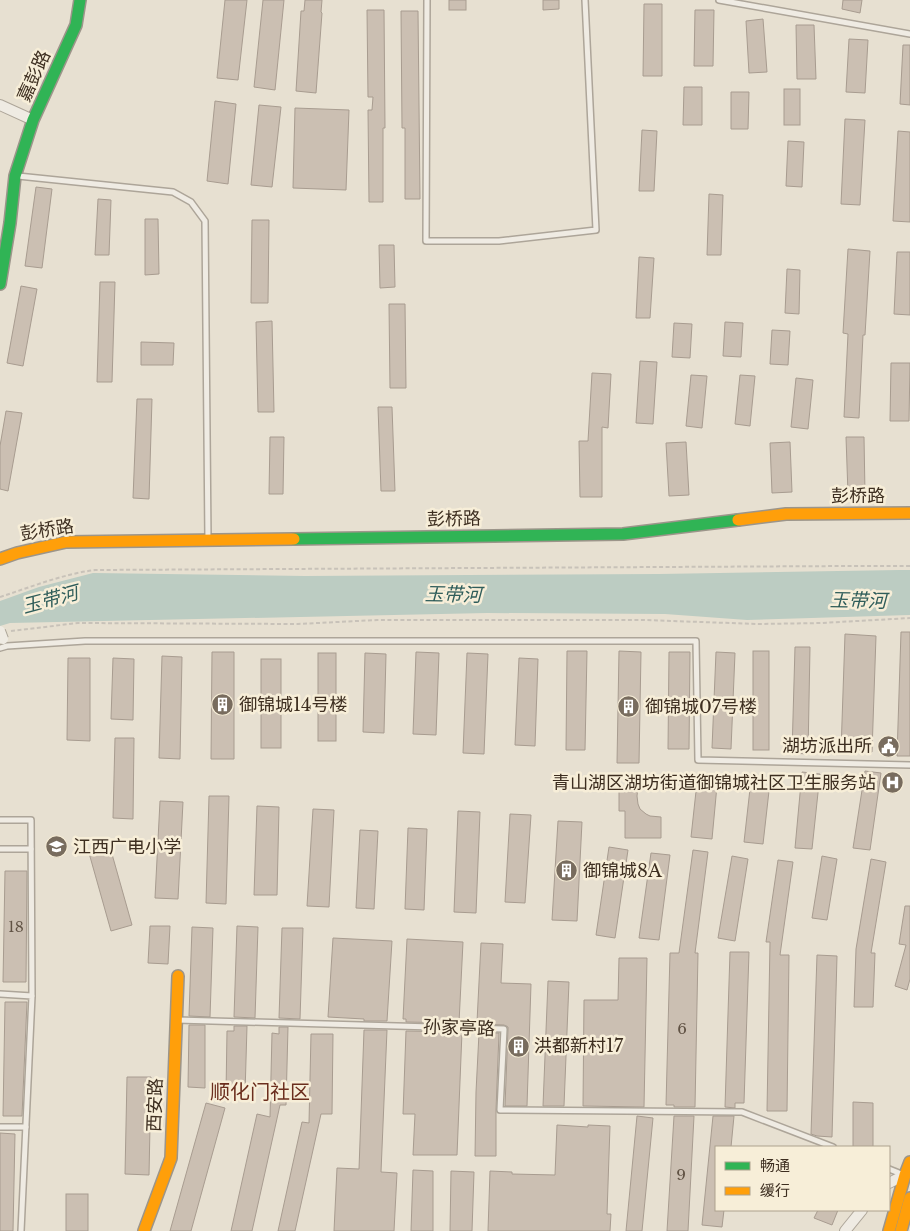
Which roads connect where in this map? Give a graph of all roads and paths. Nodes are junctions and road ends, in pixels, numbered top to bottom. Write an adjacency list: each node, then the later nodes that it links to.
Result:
1 (80, 0): 7 (street, 嘉彭路)
2 (427, 0): 3 (lane)
3 (584, 0)
4 (719, 0): 5 (lane)
5 (910, 34)
6 (0, 105): 7 (street)
7 (33, 120): 8 (street, 嘉彭路)
8 (15, 176): 9 (street, 嘉彭路); 11 (lane)
9 (0, 284)
10 (910, 513): 11 (street, 彭桥路)
11 (208, 540): 12 (street, 彭桥路)
12 (0, 559)
13 (910, 566): 14 (path)
14 (0, 597)
15 (910, 618): 16 (path)
16 (4, 639): 17 (lane)
17 (910, 765)
18 (0, 820): 20 (lane)
19 (0, 849): 20 (lane)
20 (31, 849): 23 (lane)
21 (178, 976): 24 (street, 西安路)
22 (0, 994): 23 (lane)
23 (32, 996): 26 (lane)
24 (176, 1020): 27 (lane, 孙家亭路); 35 (street, 西安路)
25 (0, 1126): 26 (lane)
26 (26, 1127): 34 (lane)
27 (830, 1146)
28 (910, 1162): 30 (street)
29 (890, 1169): 30 (lane)
30 (905, 1175): 31 (street); 37 (street)
31 (890, 1182)
32 (910, 1198): 38 (street)
33 (861, 1211): 36 (street)
34 (21, 1231)
35 (144, 1231)
36 (845, 1231)
37 (890, 1231)
38 (901, 1231)

